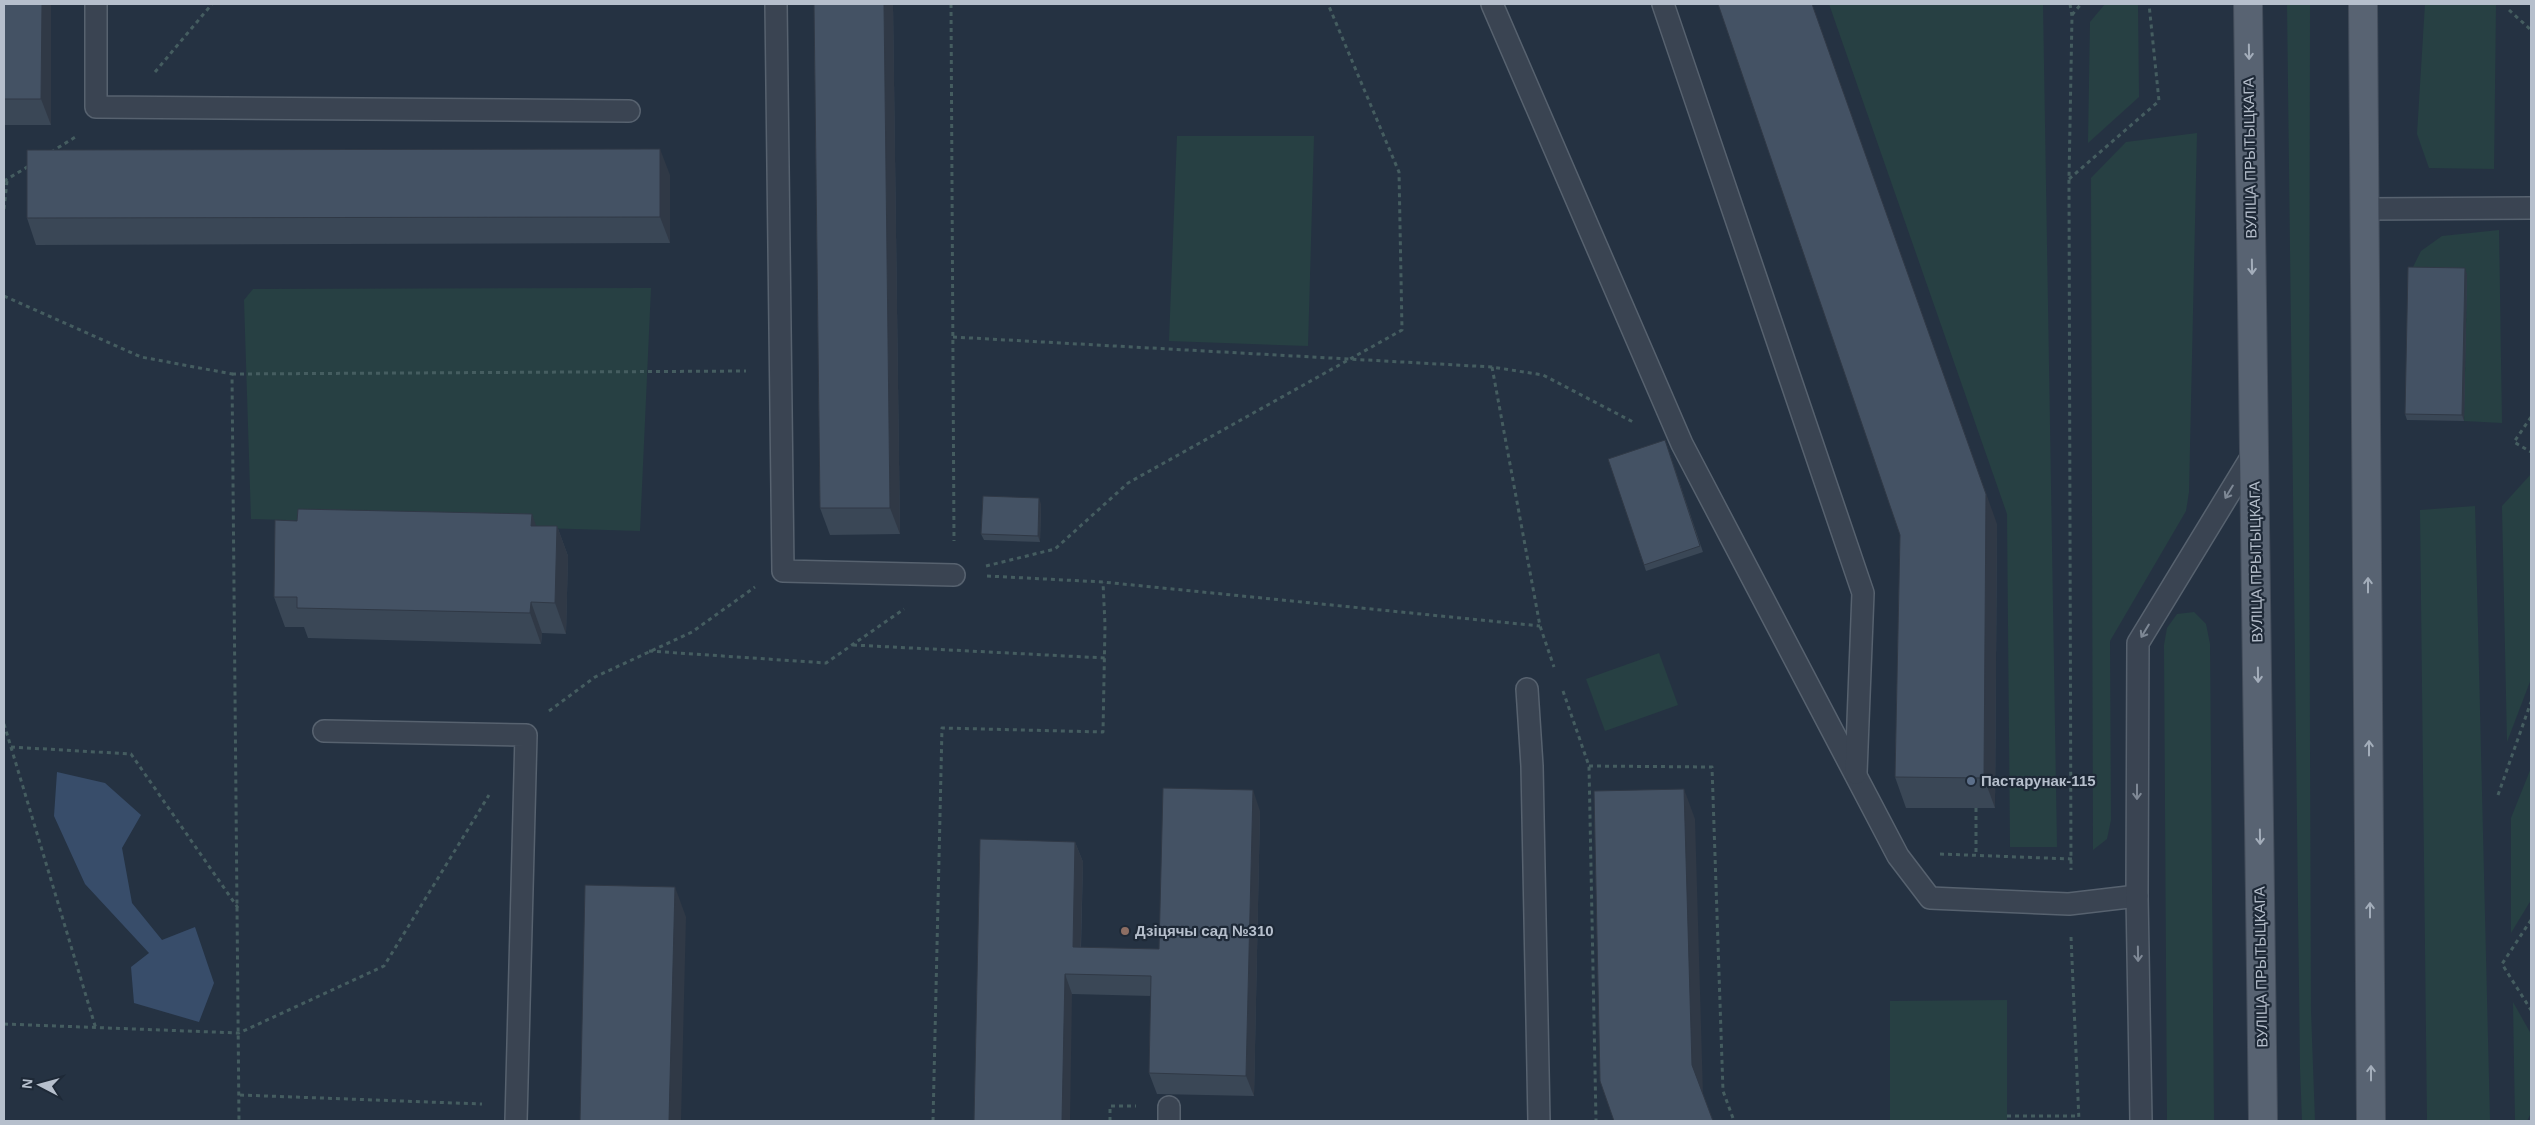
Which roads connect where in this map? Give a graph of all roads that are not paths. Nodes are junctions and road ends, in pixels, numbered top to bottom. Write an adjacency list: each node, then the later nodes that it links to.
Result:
1 (96, 4): 7 (lane)
2 (776, 4): 11 (lane)
3 (1492, 4): 14 (lane)
4 (1664, 4): 14 (lane)
5 (2248, 4): 10 (main road, ВУЛІЦА ПРЫТЫЦКАГА, one-way to 10)
6 (2363, 4): 9 (main road)
7 (629, 111)
8 (2531, 208): 9 (lane)
9 (2366, 209): 20 (main road, one-way to 9)
10 (2255, 451): 15 (lane, one-way to 15); 19 (main road, ВУЛІЦА ПРЫТЫЦКАГА, one-way to 19)
11 (954, 574)
12 (1527, 689): 17 (lane)
13 (324, 731): 16 (lane)
14 (1856, 774): 15 (lane)
15 (2137, 896): 18 (lane, one-way to 18)
16 (516, 1114)
17 (1538, 1121)
18 (2141, 1121)
19 (2263, 1121)
20 (2371, 1121)

